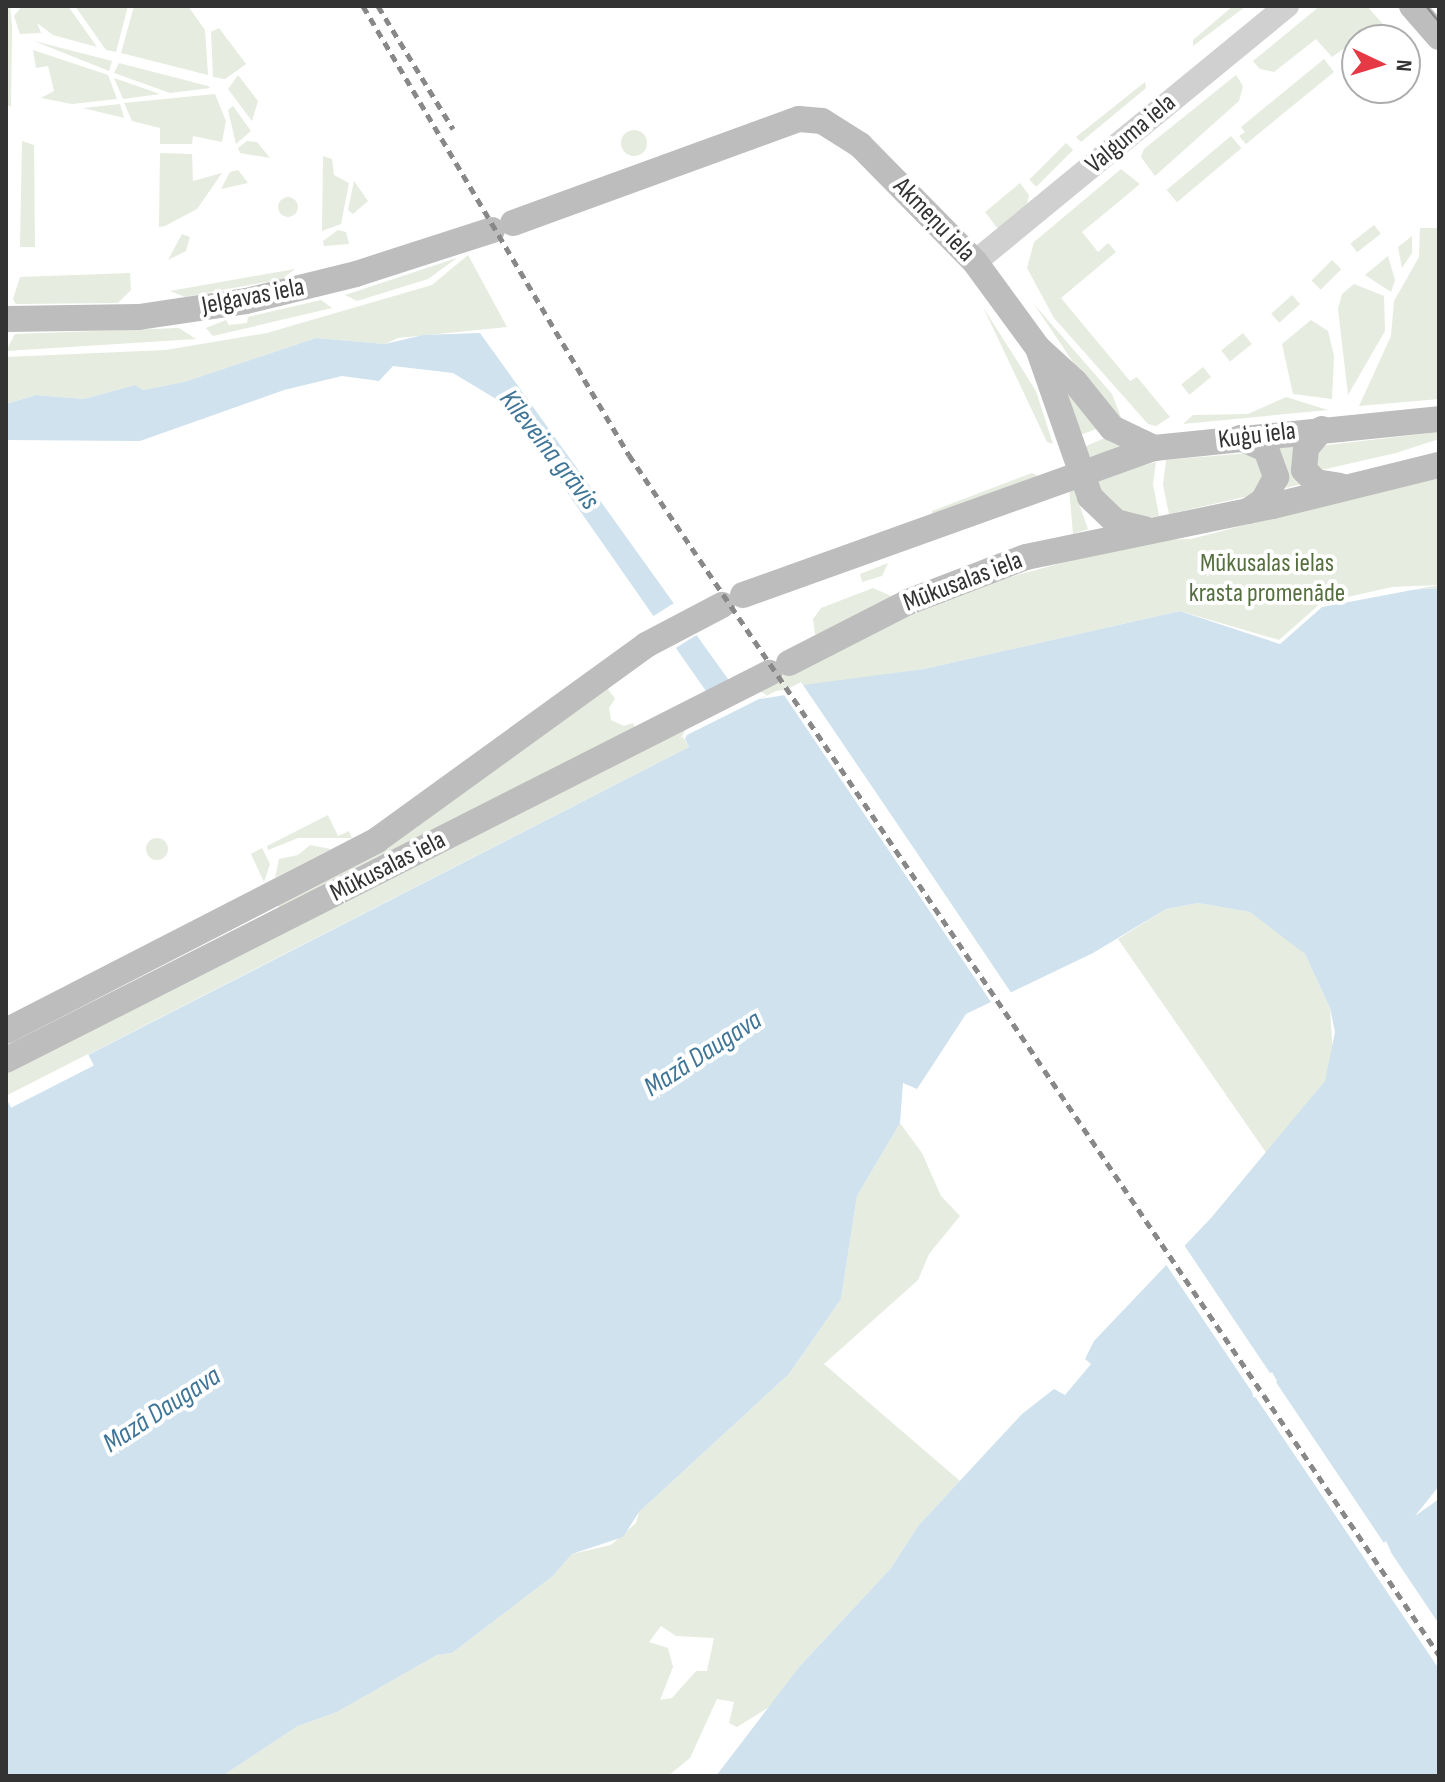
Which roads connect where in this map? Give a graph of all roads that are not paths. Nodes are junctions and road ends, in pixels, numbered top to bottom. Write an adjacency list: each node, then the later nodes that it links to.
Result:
1 (1287, 6): 5 (street, Valguma iela)
2 (1412, 6): 3 (main road)
3 (1439, 37)
4 (809, 118): 5 (main road, Akmeņu iela); 6 (main road, Jelgavas iela)
5 (975, 262): 7 (main road, Akmeņu iela)
6 (6, 319)
7 (1038, 348): 12 (main road, Akmeņu iela); 14 (main road, Akmeņu iela)
8 (1439, 419): 9 (main road, Kuģu iela)
9 (1322, 429): 10 (main road, Kuģu iela); 15 (main road)
10 (1240, 438): 12 (main road, Kuģu iela); 16 (main road)
11 (1439, 446): 15 (main road)
12 (1154, 448): 14 (main road, Kuģu iela)
13 (1439, 465): 15 (main road)
14 (1079, 472): 17 (main road, Akmeņu iela); 18 (main road, Mūkusalas iela)
15 (1340, 486): 16 (main road)
16 (1245, 512): 17 (main road)
17 (1148, 530): 19 (main road, Mūkusalas iela)
18 (6, 1031)
19 (6, 1060)

